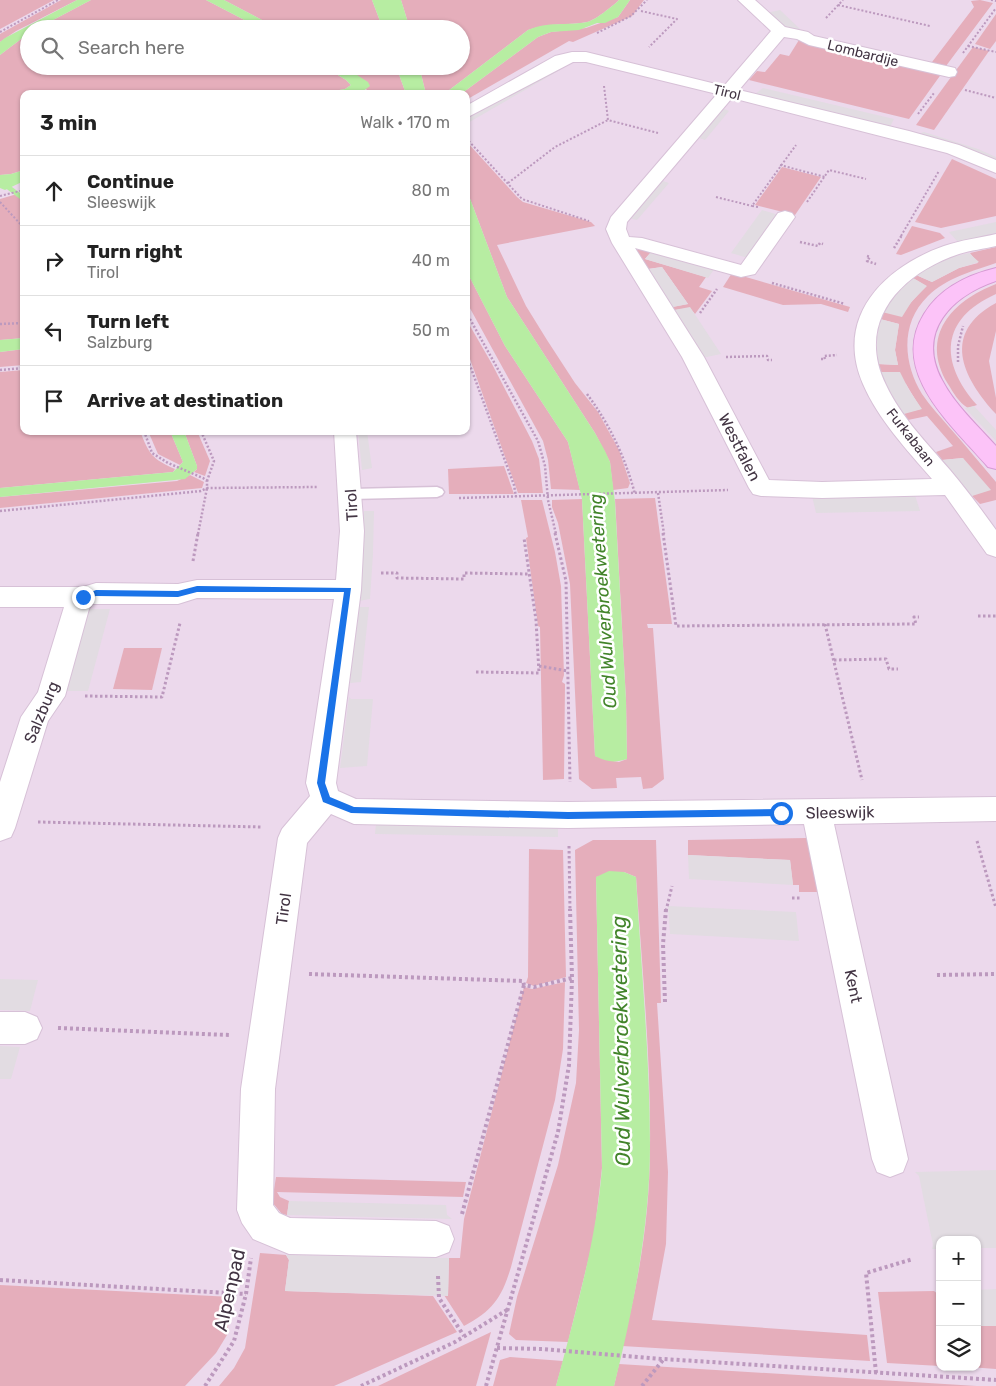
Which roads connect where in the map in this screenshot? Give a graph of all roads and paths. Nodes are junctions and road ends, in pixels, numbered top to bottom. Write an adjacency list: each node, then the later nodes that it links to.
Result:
1 (58, 0): 7 (path)
2 (746, 0): 10 (street, Lombardije)
3 (991, 0): 4 (path)
4 (996, 1)
5 (838, 5): 9 (path)
6 (641, 10): 14 (path)
7 (22, 20)
8 (20, 21): 11 (path)
9 (930, 26)
10 (780, 31): 15 (street, Lombardije); 18 (street)
11 (0, 32)
12 (968, 46): 13 (path)
13 (996, 52)
14 (630, 68): 18 (street, Tirol); 20 (street, Tirol)
15 (949, 72)
16 (604, 81): 21 (path)
17 (964, 90): 19 (path)
18 (728, 92): 22 (street); 25 (street, Tirol)
19 (996, 98)
20 (470, 111)
21 (608, 120): 22 (path); 30 (path)
22 (686, 140): 38 (street)
23 (470, 142): 30 (path)
24 (796, 145): 26 (path)
25 (952, 149): 27 (street, Tirol); 40 (path)
26 (780, 165): 28 (path); 35 (path)
27 (996, 167)
28 (825, 176): 29 (path); 36 (path)
29 (866, 179)
30 (508, 183): 38 (path)
31 (20, 191): 32 (path)
32 (0, 196)
33 (716, 197): 35 (path)
34 (0, 202): 37 (path)
35 (752, 206): 36 (path)
36 (786, 216): 41 (street)
37 (20, 224)
38 (619, 236): 41 (street); 62 (street, Westfalen)
39 (996, 240): 43 (street, Furkabaan)
40 (894, 249)
41 (736, 270): 43 (path); 44 (path)
42 (996, 274): 58 (street)
43 (870, 312): 60 (street, Furkabaan)
44 (698, 315)
45 (20, 323): 46 (path)
46 (0, 324)
47 (964, 324): 51 (path)
48 (721, 350): 49 (path)
49 (772, 360)
50 (470, 365): 67 (path)
51 (959, 366)
52 (20, 368): 53 (path)
53 (0, 370)
54 (587, 394): 66 (path)
55 (145, 435): 59 (path)
56 (203, 435): 59 (path)
57 (345, 435): 65 (street, Tirol)
58 (996, 461)
59 (207, 481): 61 (path)
60 (951, 487): 62 (street, Westfalen); 70 (street, Furkabaan)
61 (207, 488): 65 (path); 68 (path); 74 (path)
62 (761, 488): 64 (path)
63 (437, 492): 65 (lane); 67 (path)
64 (658, 492): 66 (path); 80 (path)
65 (351, 494): 73 (street, Tirol)
66 (635, 494): 67 (path)
67 (516, 497)
68 (0, 510)
69 (524, 538): 72 (path)
70 (996, 548)
71 (377, 573): 72 (path)
72 (529, 574): 82 (path)
73 (348, 590): 74 (street); 87 (street, Tirol)
74 (187, 592): 76 (street); 86 (path)
75 (0, 597): 76 (street)
76 (83, 597): 86 (street, Salzburg)
77 (978, 616): 78 (path)
78 (996, 616)
79 (919, 617): 80 (path)
80 (825, 624): 81 (path)
81 (834, 660): 83 (path); 89 (path)
82 (539, 666): 84 (path); 85 (path)
83 (898, 669)
84 (568, 671)
85 (476, 672)
86 (51, 696): 91 (street, Salzburg)
87 (326, 799): 90 (street, Sleeswijk); 92 (street, Tirol)
88 (982, 809): 89 (street, Sleeswijk); 94 (path)
89 (850, 812): 90 (street, Sleeswijk)
90 (817, 813): 103 (street, Kent)
91 (1, 824): 92 (path)
92 (302, 827): 95 (street, Tirol)
93 (672, 886): 100 (path)
94 (996, 908)
95 (275, 970): 99 (path); 102 (street, Tirol)
96 (996, 974): 97 (path)
97 (937, 975)
98 (572, 978): 99 (path)
99 (524, 985): 105 (path)
100 (664, 1002)
101 (25, 1028): 102 (path)
102 (265, 1036): 104 (street, Tirol)
103 (890, 1159)
104 (266, 1226): 105 (street); 108 (path, Alpenpad)
105 (436, 1240): 109 (path)
106 (912, 1259): 112 (path)
107 (0, 1280): 108 (path)
108 (246, 1294): 114 (path, Alpenpad)
109 (464, 1336): 110 (path); 115 (path)
110 (497, 1348): 111 (path); 116 (path)
111 (663, 1359): 112 (path); 117 (path)
112 (876, 1373): 113 (path)
113 (996, 1380)
114 (205, 1386)
115 (361, 1386)
116 (486, 1386)
117 (642, 1386)

